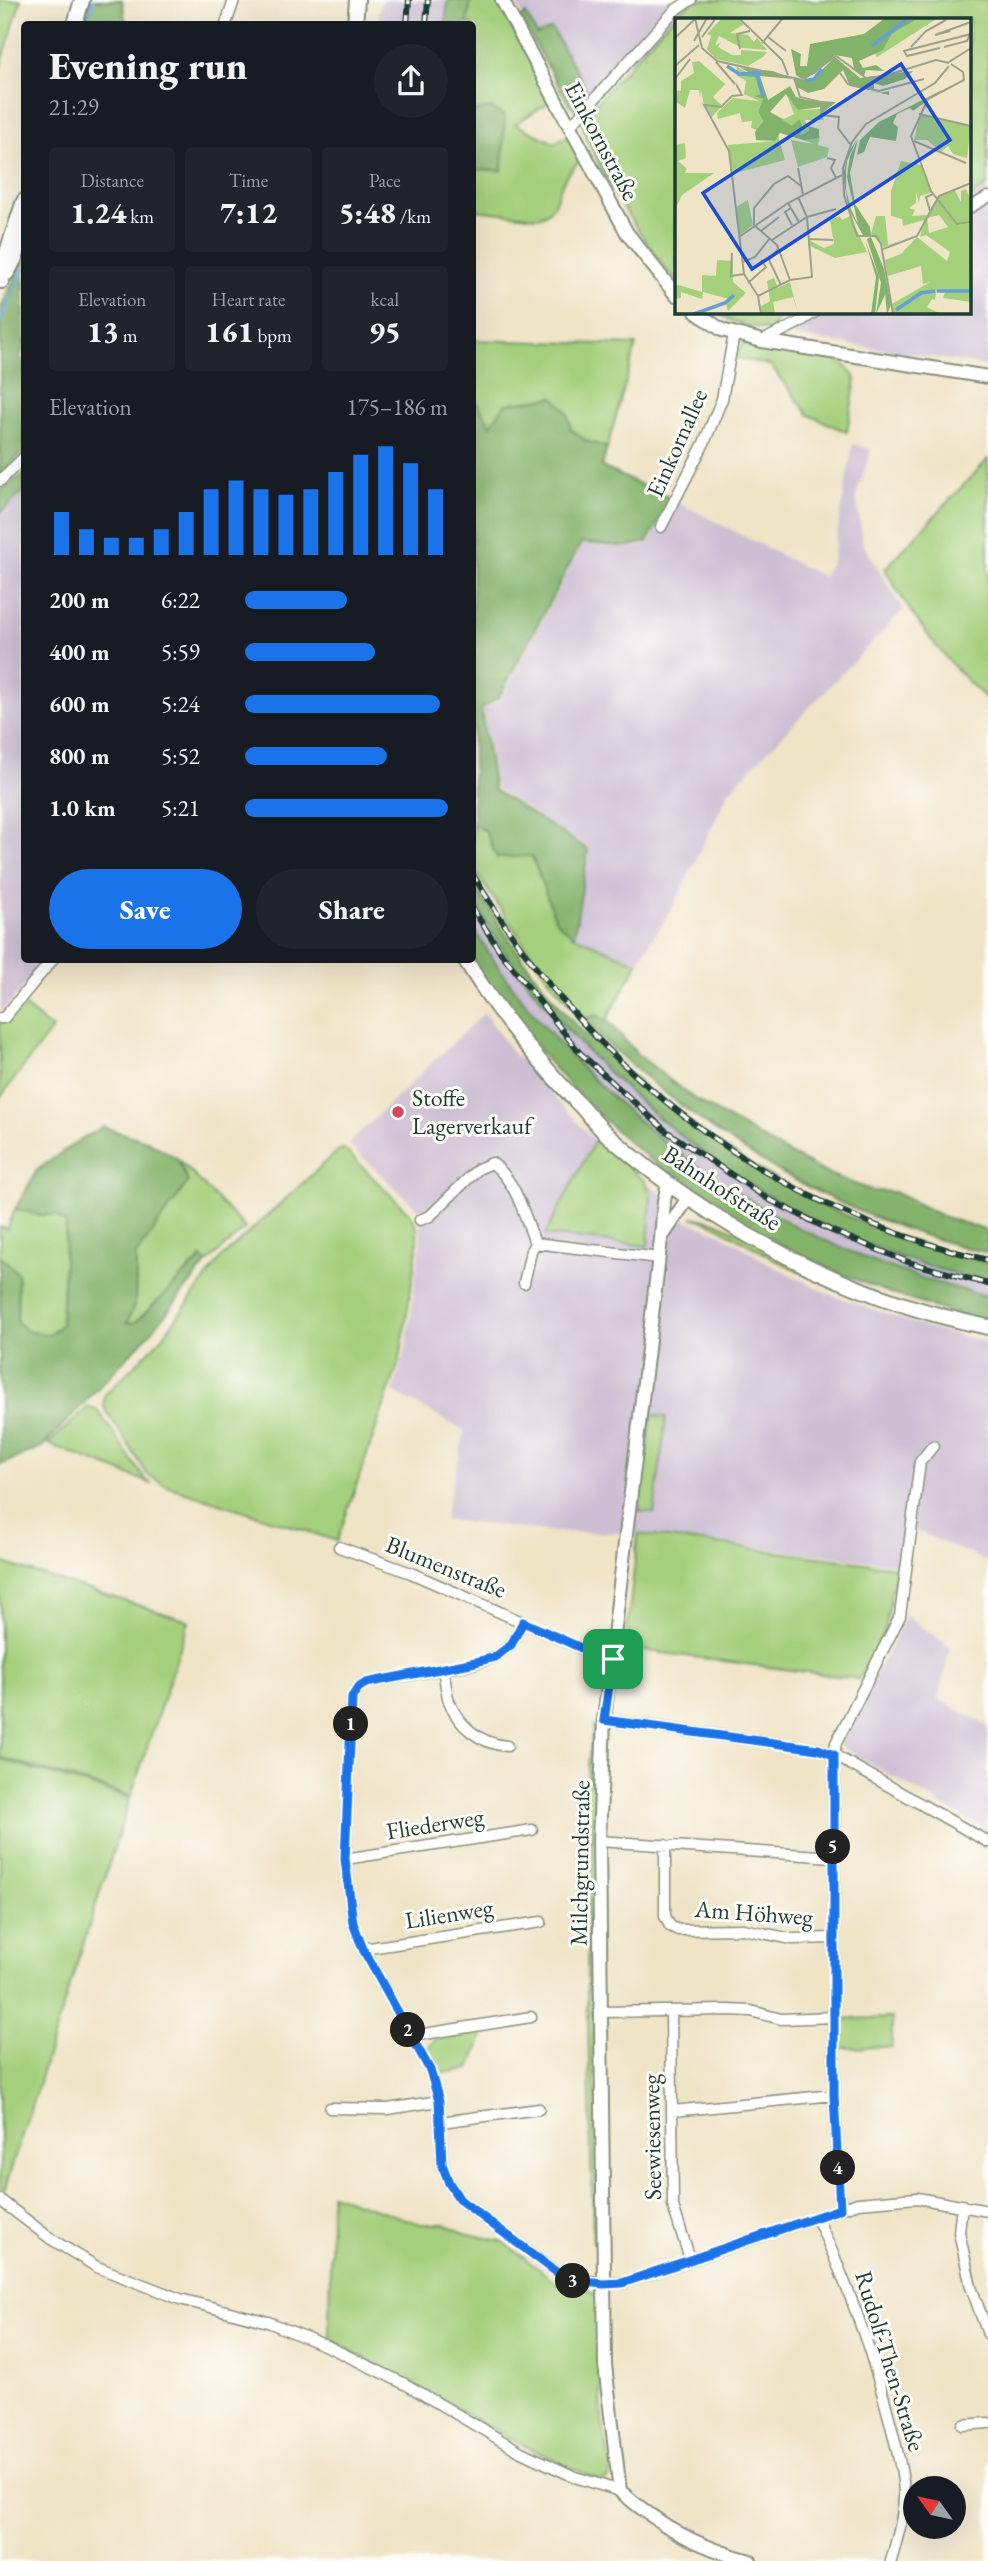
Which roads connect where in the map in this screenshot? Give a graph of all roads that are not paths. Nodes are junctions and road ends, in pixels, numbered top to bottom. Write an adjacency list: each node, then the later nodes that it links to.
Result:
1 (82, 0): 6 (main road)
2 (234, 0): 7 (street)
3 (357, 0): 8 (main road)
4 (502, 0): 9 (street, Einkornstraße)
5 (691, 0): 9 (street)
6 (76, 21)
7 (227, 21)
8 (355, 21)
9 (571, 125): 14 (street, Einkornstraße)
10 (988, 197): 11 (street)
11 (970, 207)
12 (21, 214): 13 (main road)
13 (1, 283)
14 (675, 292)
15 (697, 313): 17 (street)
16 (813, 313): 18 (street)
17 (734, 334): 18 (street); 22 (street, Einkornallee)
18 (762, 341): 19 (street)
19 (988, 376)
20 (21, 460): 21 (street)
21 (0, 481)
22 (661, 527)
23 (50, 963): 25 (street)
24 (467, 963): 26 (main road, Bahnhofstraße)
25 (0, 1018)
26 (668, 1184): 27 (main road, Bahnhofstraße); 29 (street, Milchgrundstraße)
27 (688, 1198): 29 (street, Milchgrundstraße); 33 (main road, Bahnhofstraße)
28 (420, 1220): 30 (street)
29 (662, 1237): 31 (street, Milchgrundstraße)
30 (535, 1243): 31 (street); 32 (street)
31 (659, 1258): 37 (street, Milchgrundstraße)
32 (524, 1283)
33 (988, 1327)
34 (933, 1446): 41 (street)
35 (339, 1547): 36 (street, Blumenstraße)
36 (523, 1622): 37 (street, Blumenstraße); 38 (street)
37 (613, 1659): 39 (street, Milchgrundstraße)
38 (443, 1669): 40 (street); 47 (street)
39 (604, 1720): 41 (street); 43 (street, Milchgrundstraße)
40 (507, 1746)
41 (834, 1755): 44 (street); 46 (street)
42 (532, 1830): 47 (street, Fliederweg)
43 (599, 1841): 45 (street); 51 (street, Milchgrundstraße)
44 (988, 1842)
45 (665, 1845): 46 (street); 49 (street, Am Höhweg)
46 (833, 1857): 49 (street)
47 (345, 1859): 50 (street)
48 (541, 1922): 50 (street, Lilienweg)
49 (834, 1938): 54 (street)
50 (363, 1949): 55 (street)
51 (601, 2012): 52 (street); 68 (street, Milchgrundstraße)
52 (671, 2012): 54 (street); 60 (street, Seewiesenweg)
53 (531, 2017): 55 (street)
54 (834, 2017): 56 (street)
55 (412, 2036): 57 (street)
56 (834, 2095): 60 (street); 64 (street)
57 (439, 2101): 58 (street); 61 (street)
58 (330, 2108)
59 (539, 2109): 61 (street)
60 (672, 2111): 67 (street, Seewiesenweg)
61 (440, 2122): 68 (street)
62 (0, 2200): 72 (street)
63 (962, 2205): 64 (street); 65 (street); 69 (street)
64 (840, 2209): 66 (street)
65 (988, 2211)
66 (817, 2218): 67 (street); 74 (street, Rudolf-Then-Straße)
67 (690, 2259): 68 (street)
68 (603, 2284): 72 (street, Milchgrundstraße)
69 (988, 2334)
70 (988, 2423): 71 (street)
71 (962, 2425)
72 (621, 2491): 73 (street)
73 (750, 2561)
74 (891, 2561)

